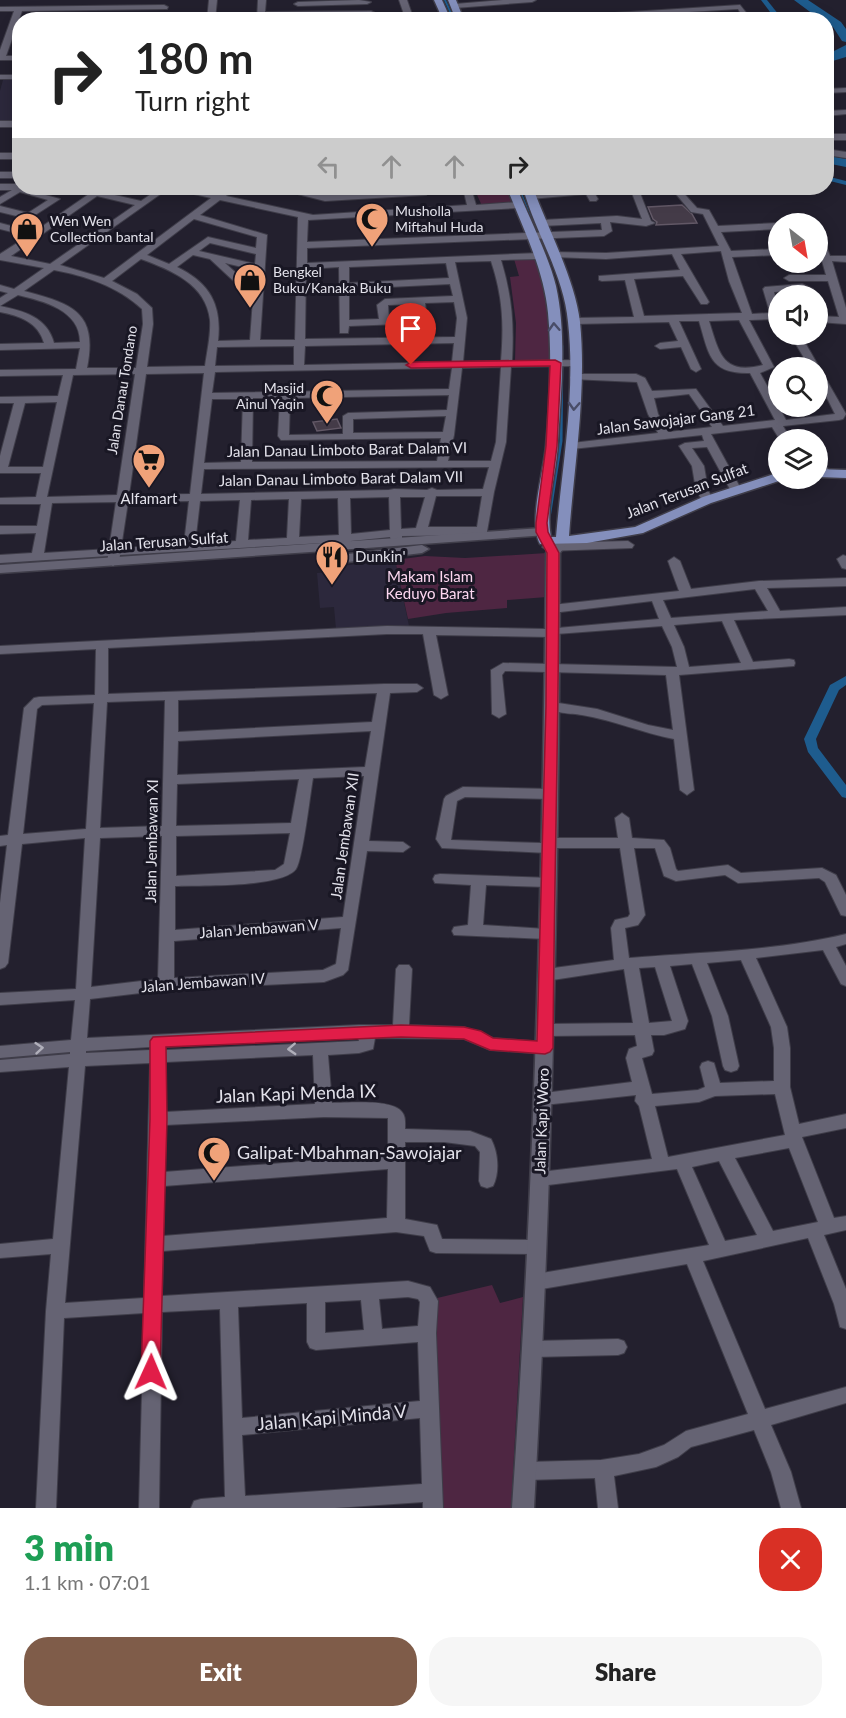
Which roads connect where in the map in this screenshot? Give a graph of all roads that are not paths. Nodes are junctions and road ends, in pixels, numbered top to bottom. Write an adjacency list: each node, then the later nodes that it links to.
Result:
1 (528, 0): 2 (street); 6 (street)
2 (532, 0)
3 (700, 0): 16 (street)
4 (344, 1): 5 (street); 8 (street)
5 (367, 1)
6 (504, 1): 10 (street)
7 (298, 2): 8 (street)
8 (320, 2)
9 (166, 3): 13 (street)
10 (453, 3)
11 (78, 4): 12 (street); 15 (street)
12 (110, 7): 13 (street); 22 (street)
13 (138, 7): 23 (street)
14 (19, 8): 15 (street); 17 (street); 20 (street)
15 (46, 8): 21 (street)
16 (707, 8): 18 (street); 26 (street)
17 (0, 9)
18 (690, 9): 19 (street); 25 (street)
19 (677, 10): 24 (street)
20 (18, 12)
21 (45, 12)
22 (109, 12)
23 (137, 12)
24 (660, 12)
25 (693, 12)
26 (744, 12)
27 (12, 37): 28 (street)
28 (1, 58)
29 (42, 195): 44 (street)
30 (93, 195): 54 (street)
31 (104, 195): 43 (street)
32 (155, 195): 43 (street)
33 (213, 195): 41 (street)
34 (312, 195): 35 (street)
35 (353, 195)
36 (426, 195): 46 (street)
37 (469, 195): 45 (street)
38 (576, 195): 42 (street)
39 (637, 195): 49 (street)
40 (681, 195): 52 (street)
41 (218, 196): 47 (street); 48 (street)
42 (527, 202): 45 (street); 53 (main road); 53 (main road)
43 (142, 204): 72 (street)
44 (0, 209)
45 (473, 209): 46 (street)
46 (431, 211): 48 (street)
47 (193, 216): 59 (street); 61 (street)
48 (303, 217): 55 (street)
49 (605, 220): 53 (street); 53 (street)
50 (0, 226): 54 (street)
51 (768, 226): 52 (street)
52 (717, 229): 57 (street)
53 (539, 233): 55 (street); 68 (main road); 68 (main road)
54 (36, 235): 62 (street)
55 (303, 245): 70 (street)
56 (675, 251): 57 (street); 68 (street); 75 (street)
57 (725, 251): 60 (street); 93 (street)
58 (192, 252): 59 (street); 63 (street); 71 (street)
59 (261, 252): 73 (street)
60 (768, 252)
61 (140, 256): 71 (street); 80 (street)
62 (2, 257): 72 (street, Jalan Danau Tondano)
63 (212, 257): 73 (street); 86 (street)
64 (495, 258): 67 (street); 68 (street); 113 (street)
65 (828, 258): 66 (street)
66 (846, 259)
67 (450, 260): 69 (street); 81 (street)
68 (548, 261): 99 (main road); 114 (main road, one-way to 68)
69 (344, 264): 70 (street); 82 (street)
70 (302, 266): 104 (street)
71 (171, 267): 107 (street)
72 (51, 268): 80 (street, Jalan Danau Tondano); 85 (street)
73 (260, 268): 86 (street)
74 (828, 270): 79 (street)
75 (686, 273): 76 (street); 89 (street)
76 (629, 276): 77 (street); 97 (street)
77 (602, 278)
78 (784, 278): 79 (street)
79 (832, 278): 84 (street)
80 (106, 281): 119 (street, Jalan Danau Tondano)
81 (455, 281): 82 (street); 87 (street)
82 (344, 286): 102 (street)
83 (0, 288): 85 (street)
84 (841, 291): 92 (street)
85 (15, 292): 90 (street); 109 (street)
86 (257, 298): 106 (street)
87 (459, 299): 88 (street); 103 (street)
88 (420, 301): 101 (street); 101 (street)
89 (704, 302)
90 (0, 303)
91 (0, 309): 110 (street)
92 (844, 310): 100 (street)
93 (745, 316): 94 (street); 95 (street); 120 (street)
94 (768, 316)
95 (703, 318): 96 (street); 115 (street)
96 (673, 319): 97 (street); 108 (street)
97 (640, 320): 99 (street)
98 (828, 320): 100 (street)
99 (574, 321): 114 (main road)
100 (846, 321)
101 (384, 322): 102 (street)
102 (345, 323): 105 (street)
103 (459, 340): 105 (street); 116 (street)
104 (300, 342): 105 (street); 106 (street); 117 (street)
105 (344, 342)
106 (255, 343): 107 (street)
107 (213, 344): 118 (street)
108 (685, 344): 111 (street); 115 (street)
109 (84, 345): 110 (street); 121 (street)
110 (50, 346): 112 (street)
111 (660, 346)
112 (0, 347)
113 (507, 363): 114 (street); 116 (street); 151 (street)
114 (564, 363): 123 (main road); 177 (main road)
115 (720, 363): 120 (street)
116 (456, 364): 117 (street); 125 (street)
117 (299, 367): 118 (street)
118 (209, 368): 119 (street); 129 (street)
119 (140, 370): 121 (street); 167 (street, Jalan Danau Tondano)
120 (754, 370): 140 (street)
121 (75, 371): 122 (street); 131 (street)
122 (0, 373)
123 (575, 376): 128 (street); 149 (main road, one-way to 149)
124 (828, 391): 137 (street, Jalan Sawojajar Gang 21)
125 (453, 392): 126 (street); 134 (street)
126 (348, 394): 127 (street); 135 (street)
127 (285, 395): 130 (street); 145 (street)
128 (648, 395): 141 (street); 146 (street)
129 (207, 396): 130 (street); 153 (street)
130 (248, 396): 152 (street)
131 (63, 399): 133 (street); 155 (street)
132 (0, 400): 133 (street)
133 (20, 400): 139 (street)
134 (452, 413): 135 (street); 144 (street)
135 (348, 416): 145 (street)
136 (826, 417): 140 (street, Jalan Sawojajar Gang 21)
137 (828, 417)
138 (0, 422): 139 (street)
139 (14, 422): 148 (street)
140 (779, 423): 141 (street, Jalan Sawojajar Gang 21); 142 (street)
141 (719, 429): 143 (street, Jalan Sawojajar Gang 21)
142 (781, 429)
143 (704, 431): 146 (street, Jalan Sawojajar Gang 21); 147 (street)
144 (449, 435): 145 (street); 150 (street)
145 (348, 437)
146 (665, 437): 149 (street, Jalan Sawojajar Gang 21)
147 (711, 443): 159 (street); 169 (street)
148 (4, 444): 154 (street)
149 (572, 446): 177 (main road)
150 (442, 463): 151 (street, Jalan Danau Limboto Barat Dalam VI); 152 (street, Jalan Danau Limboto Barat Dalam VI)
151 (495, 464): 162 (street)
152 (246, 465): 153 (street, Jalan Danau Limboto Barat Dalam VI)
153 (200, 466): 166 (street)
154 (1, 470): 155 (street)
155 (48, 470): 168 (street)
156 (828, 471): 157 (main road)
157 (846, 474)
158 (768, 480): 159 (main road, Jalan Terusan Sulfat)
159 (735, 489): 169 (main road, Jalan Terusan Sulfat)
160 (432, 491): 161 (street, Jalan Danau Limboto Barat Dalam VII); 162 (street, Jalan Danau Limboto Barat Dalam VII); 173 (street)
161 (394, 492): 163 (street, Jalan Danau Limboto Barat Dalam VII); 175 (street)
162 (488, 492): 174 (street)
163 (344, 493): 164 (street, Jalan Danau Limboto Barat Dalam VII); 178 (street)
164 (295, 494): 165 (street, Jalan Danau Limboto Barat Dalam VII); 176 (street)
165 (246, 495): 166 (street, Jalan Danau Limboto Barat Dalam VII); 180 (street)
166 (195, 496): 167 (street, Jalan Danau Limboto Barat Dalam VII); 184 (street)
167 (120, 498): 168 (street, Jalan Danau Limboto Barat Dalam VII); 186 (street, Jalan Danau Tondano)
168 (44, 500): 170 (street, Jalan Danau Limboto Barat Dalam VII); 171 (street)
169 (707, 500): 177 (main road, Jalan Terusan Sulfat)
170 (0, 501)
171 (43, 529): 172 (street); 185 (street)
172 (0, 530)
173 (421, 531): 174 (street); 175 (street)
174 (483, 533): 177 (street, Jalan Terusan Sulfat); 179 (street, Jalan Terusan Sulfat)
175 (396, 538): 178 (street, Jalan Terusan Sulfat); 179 (street, Jalan Terusan Sulfat)
176 (294, 541): 180 (street); 181 (street)
177 (553, 541): 179 (street, Jalan Terusan Sulfat); 182 (street); 194 (street, Jalan Kapi Woro)
178 (345, 542): 181 (street); 183 (street, Jalan Terusan Sulfat)
179 (435, 543): 183 (street, Jalan Terusan Sulfat)
180 (242, 544): 184 (street)
181 (314, 544): 183 (street, Jalan Terusan Sulfat); 184 (street, Jalan Terusan Sulfat)
182 (628, 545)
183 (331, 546)
184 (191, 551): 186 (street, Jalan Terusan Sulfat)
185 (37, 558): 186 (street); 187 (street)
186 (113, 558): 189 (street, Jalan Terusan Sulfat)
187 (0, 560)
188 (674, 561): 192 (street)
189 (0, 569)
190 (846, 582): 191 (street)
191 (759, 585): 192 (street); 196 (street)
192 (686, 592): 193 (street)
193 (656, 597): 194 (street); 198 (street)
194 (552, 609): 200 (street, Jalan Kapi Woro)
195 (846, 611): 196 (street)
196 (776, 614): 197 (street)
197 (726, 617): 198 (street); 204 (street)
198 (668, 622): 200 (street); 206 (street)
199 (429, 632): 200 (street); 201 (street); 209 (street)
200 (551, 632): 205 (street, Jalan Kapi Woro)
201 (102, 645): 202 (street); 211 (street)
202 (0, 650)
203 (789, 663): 204 (street)
204 (748, 664): 206 (street)
205 (552, 669): 206 (street); 212 (street, Jalan Kapi Woro); 213 (street)
206 (678, 670): 215 (street)
207 (384, 688): 208 (street); 210 (street); 214 (street, Jalan Jembawan XII)
208 (417, 688)
209 (441, 695)
210 (172, 698): 211 (street); 216 (street, Jalan Jembawan XI)
211 (100, 699): 225 (street); 226 (street)
212 (552, 706): 215 (street); 221 (street, Jalan Kapi Woro)
213 (498, 714)
214 (378, 726): 216 (street); 217 (street, Jalan Jembawan XII)
215 (681, 736): 220 (street)
216 (172, 737): 219 (street, Jalan Jembawan XI)
217 (370, 771): 218 (street); 229 (street, Jalan Jembawan XII)
218 (307, 774): 219 (street); 223 (street)
219 (169, 780): 224 (street, Jalan Jembawan XI)
220 (687, 790)
221 (550, 794): 230 (street, Jalan Kapi Woro); 230 (street)
222 (622, 818): 228 (street)
223 (297, 828): 224 (street); 234 (street)
224 (168, 831): 225 (street); 234 (street, Jalan Jembawan XI)
225 (91, 833): 226 (street); 254 (street)
226 (17, 839): 227 (street); 247 (street)
227 (0, 841)
228 (626, 843): 230 (street); 236 (street); 248 (street)
229 (362, 846): 231 (street); 237 (street, Jalan Jembawan XII)
230 (548, 846): 235 (street, Jalan Kapi Woro)
231 (403, 847)
232 (440, 879): 233 (street)
233 (479, 880): 235 (street); 238 (street)
234 (169, 881): 241 (street, Jalan Jembawan XI)
235 (547, 882): 240 (street, Jalan Kapi Woro)
236 (846, 911)
237 (350, 922): 241 (street, Jalan Jembawan V); 251 (street, Jalan Jembawan XII)
238 (475, 930): 239 (street); 240 (street)
239 (459, 931)
240 (546, 934): 250 (street, Jalan Kapi Woro)
241 (168, 936): 253 (street, Jalan Jembawan XI)
242 (846, 939): 243 (street)
243 (827, 944): 244 (street); 252 (street)
244 (746, 954): 245 (street); 267 (street)
245 (698, 959): 246 (street); 265 (street)
246 (661, 962): 248 (street); 256 (street)
247 (0, 963)
248 (626, 964): 250 (street); 256 (street)
249 (404, 969): 257 (street)
250 (546, 975): 259 (street, Jalan Kapi Woro)
251 (324, 976): 253 (street, Jalan Jembawan IV)
252 (846, 980)
253 (166, 984): 254 (street, Jalan Jembawan IV)
254 (82, 994): 255 (street, Jalan Jembawan IV); 263 (street)
255 (0, 999)
256 (642, 1029): 259 (street); 269 (street)
257 (401, 1031): 258 (street); 259 (street)
258 (364, 1032): 260 (street); 261 (street)
259 (545, 1039): 270 (street, Jalan Kapi Woro)
260 (158, 1048): 261 (street, one-way to 260); 263 (street); 272 (street)
261 (320, 1048): 271 (street)
262 (0, 1052): 263 (street, one-way to 263)
263 (78, 1052): 264 (street); 288 (street)
264 (0, 1066)
265 (731, 1066)
266 (708, 1067): 268 (street)
267 (782, 1087): 268 (street); 275 (street)
268 (714, 1090): 269 (street)
269 (642, 1094): 270 (street); 279 (street)
270 (544, 1099): 280 (street, Jalan Kapi Woro)
271 (324, 1110): 272 (street, Jalan Kapi Menda IX); 274 (street, Jalan Kapi Menda IX)
272 (159, 1119): 281 (street)
273 (846, 1121): 275 (street)
274 (396, 1135): 277 (street, Jalan Kapi Menda IX); 282 (street)
275 (793, 1136): 276 (street); 285 (street)
276 (724, 1154): 278 (street); 286 (street)
277 (397, 1161): 281 (street); 284 (street, Jalan Kapi Menda IX)
278 (682, 1162): 279 (street); 290 (street)
279 (662, 1164): 280 (street)
280 (540, 1179): 289 (street, Jalan Kapi Woro)
281 (156, 1180): 287 (street)
282 (487, 1181)
283 (846, 1223): 285 (street)
284 (396, 1225): 287 (street); 289 (street)
285 (821, 1228): 286 (street); 299 (street)
286 (768, 1238): 290 (street)
287 (154, 1244): 297 (street)
288 (60, 1246): 291 (street); 298 (street)
289 (537, 1248): 293 (street, Jalan Kapi Woro)
290 (720, 1250): 292 (street)
291 (0, 1251)
292 (692, 1256): 293 (street); 306 (street)
293 (536, 1282): 303 (street, Jalan Kapi Woro)
294 (369, 1292): 295 (street); 300 (street); 301 (street)
295 (316, 1295): 296 (street); 301 (street)
296 (229, 1300): 297 (street); 307 (street)
297 (152, 1304): 298 (street); 313 (street)
298 (55, 1311): 312 (street)
299 (846, 1322)
300 (426, 1333): 301 (street); 305 (street)
301 (374, 1337)
302 (618, 1347): 303 (street)
303 (533, 1349): 309 (street, Jalan Kapi Woro)
304 (846, 1395): 306 (street)
305 (429, 1409): 307 (street, Jalan Kapi Minda V); 310 (street)
306 (759, 1419): 308 (street); 317 (street)
307 (234, 1427): 311 (street)
308 (604, 1468): 309 (street); 316 (street)
309 (527, 1471): 315 (street, Jalan Kapi Woro)
310 (433, 1500): 311 (street)
311 (235, 1504): 314 (street)
312 (46, 1508)
313 (149, 1508)
314 (201, 1508)
315 (523, 1508)
316 (608, 1508)
317 (791, 1508)

